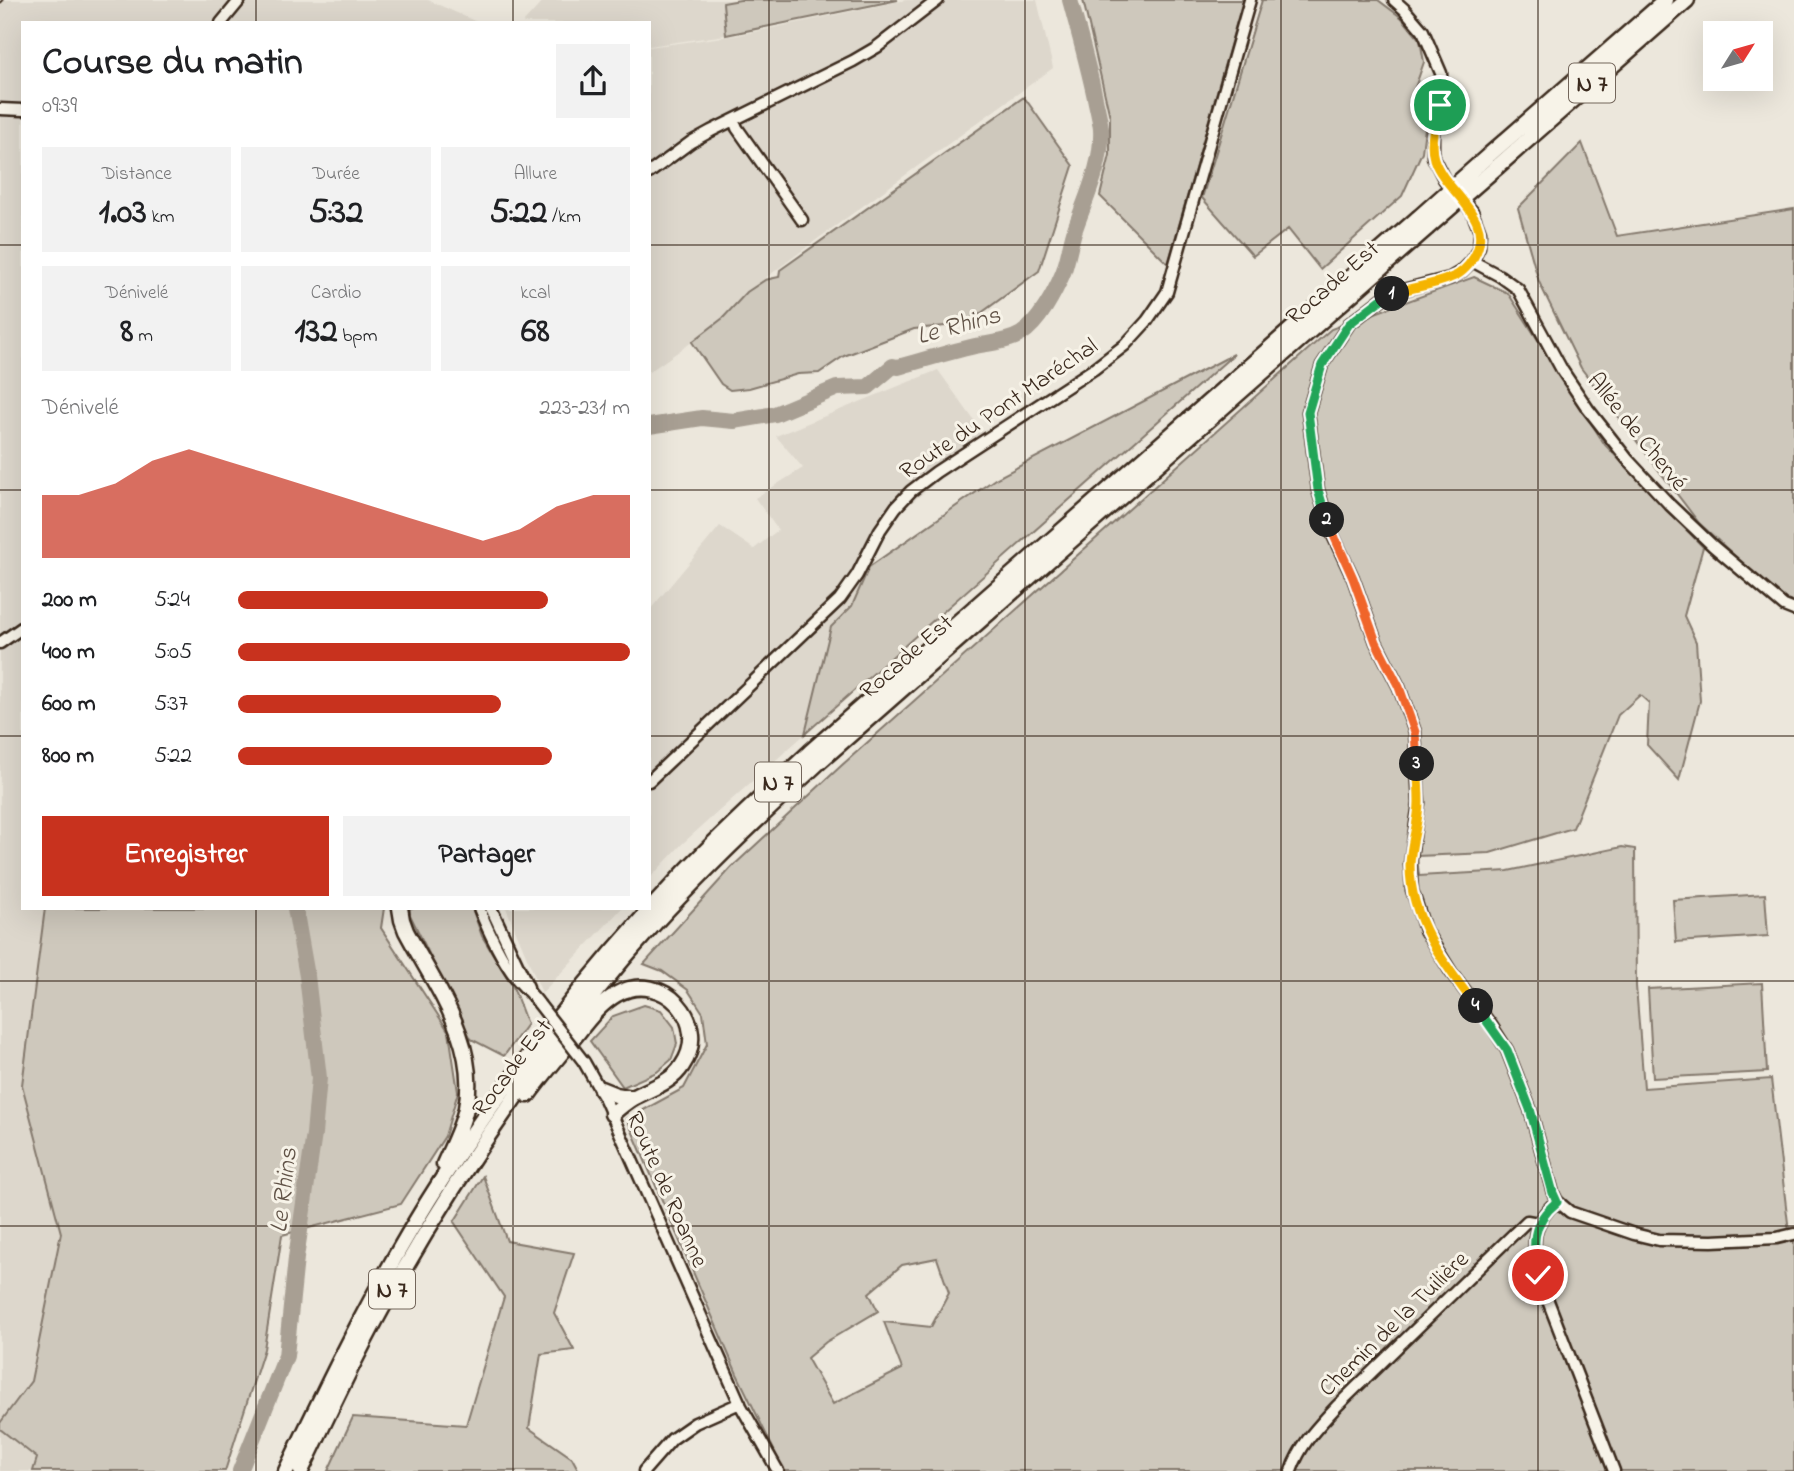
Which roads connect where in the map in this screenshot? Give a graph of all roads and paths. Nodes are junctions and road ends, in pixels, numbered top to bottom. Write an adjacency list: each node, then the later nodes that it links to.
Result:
1 (240, 0): 9 (street)
2 (928, 0): 8 (street)
3 (938, 0): 8 (street)
4 (1250, 0): 21 (street, Route du Pont Maréchal)
5 (1394, 0): 17 (street)
6 (1666, 0): 13 (highway, Rocade Est / N 7)
7 (1687, 0): 13 (highway, Rocade Est / N 7)
8 (916, 16): 12 (street)
9 (223, 21)
10 (0, 109): 11 (street)
11 (21, 110)
12 (734, 120): 14 (street); 15 (street)
13 (1493, 161): 16 (highway, Rocade Est / N 7, bridge)
14 (651, 172)
15 (802, 220)
16 (1423, 223): 29 (highway, Rocade Est / N 7); 30 (highway, Rocade Est / N 7)
17 (1472, 261): 18 (street, Allée de Chervé); 31 (street)
18 (1794, 610)
19 (21, 628): 20 (street)
20 (0, 643)
21 (651, 779)
22 (400, 910): 30 (highway)
23 (480, 910): 25 (street)
24 (492, 910): 25 (street)
25 (529, 991): 26 (street, Route de Roanne, bridge)
26 (601, 1089): 27 (highway); 28 (street, Route de Roanne)
27 (633, 1098): 28 (highway); 29 (highway)
28 (612, 1114): 34 (street, Route de Roanne)
29 (500, 1117): 36 (highway, Rocade Est / N 7)
30 (442, 1178): 35 (highway, Rocade Est / N 7)
31 (1557, 1202): 32 (street); 33 (street)
32 (1538, 1223): 39 (street, Chemin de la Tuilière); 40 (street)
33 (1794, 1234)
34 (740, 1403): 37 (street); 38 (street, Route de Roanne)
35 (286, 1471)
36 (301, 1471)
37 (644, 1471)
38 (778, 1471)
39 (1291, 1471)
40 (1614, 1471)

